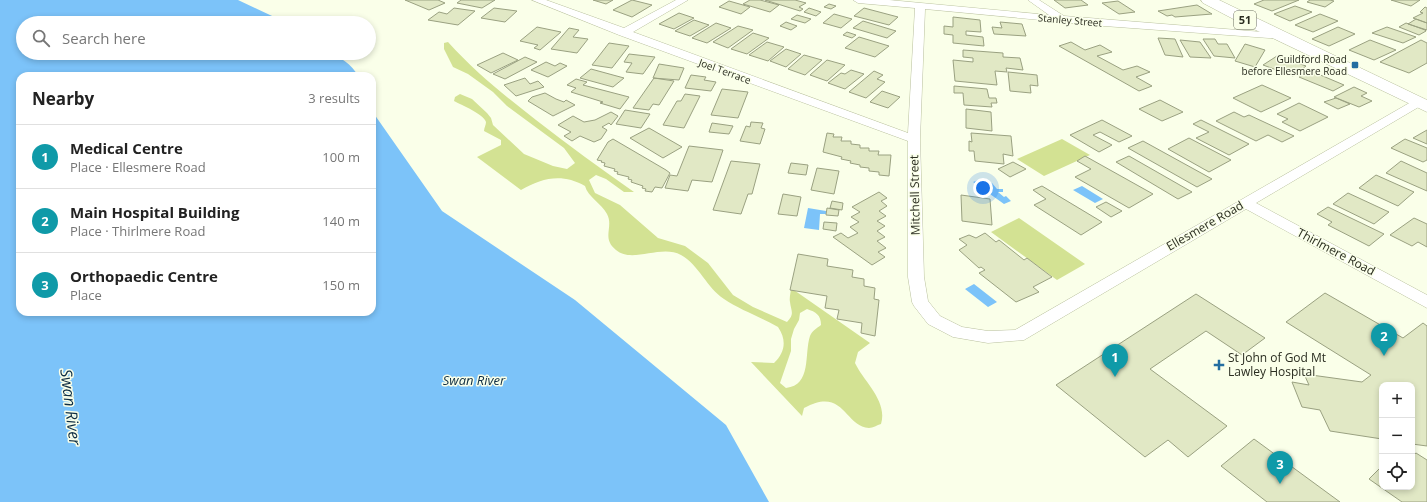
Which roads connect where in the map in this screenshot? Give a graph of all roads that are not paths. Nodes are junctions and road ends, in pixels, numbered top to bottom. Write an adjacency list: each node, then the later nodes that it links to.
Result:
1 (537, 0): 9 (street, Joel Terrace)
2 (683, 0): 9 (street)
3 (858, 0): 7 (street, Stanley Street)
4 (1033, 0): 8 (street)
5 (1208, 0): 10 (highway, 51)
6 (1220, 0): 10 (highway, 51)
7 (920, 6): 8 (street, Stanley Street); 12 (street, Mitchell Street)
8 (1062, 19): 10 (street, Stanley Street)
9 (623, 33): 12 (street, Joel Terrace)
10 (1283, 36): 11 (highway, 51)
11 (1422, 104): 13 (street, Ellesmere Road)
12 (914, 139): 15 (street, Mitchell Street)
13 (1245, 203): 14 (street, Thirlmere Road); 15 (street, Ellesmere Road)
14 (1427, 302)
15 (988, 337)

